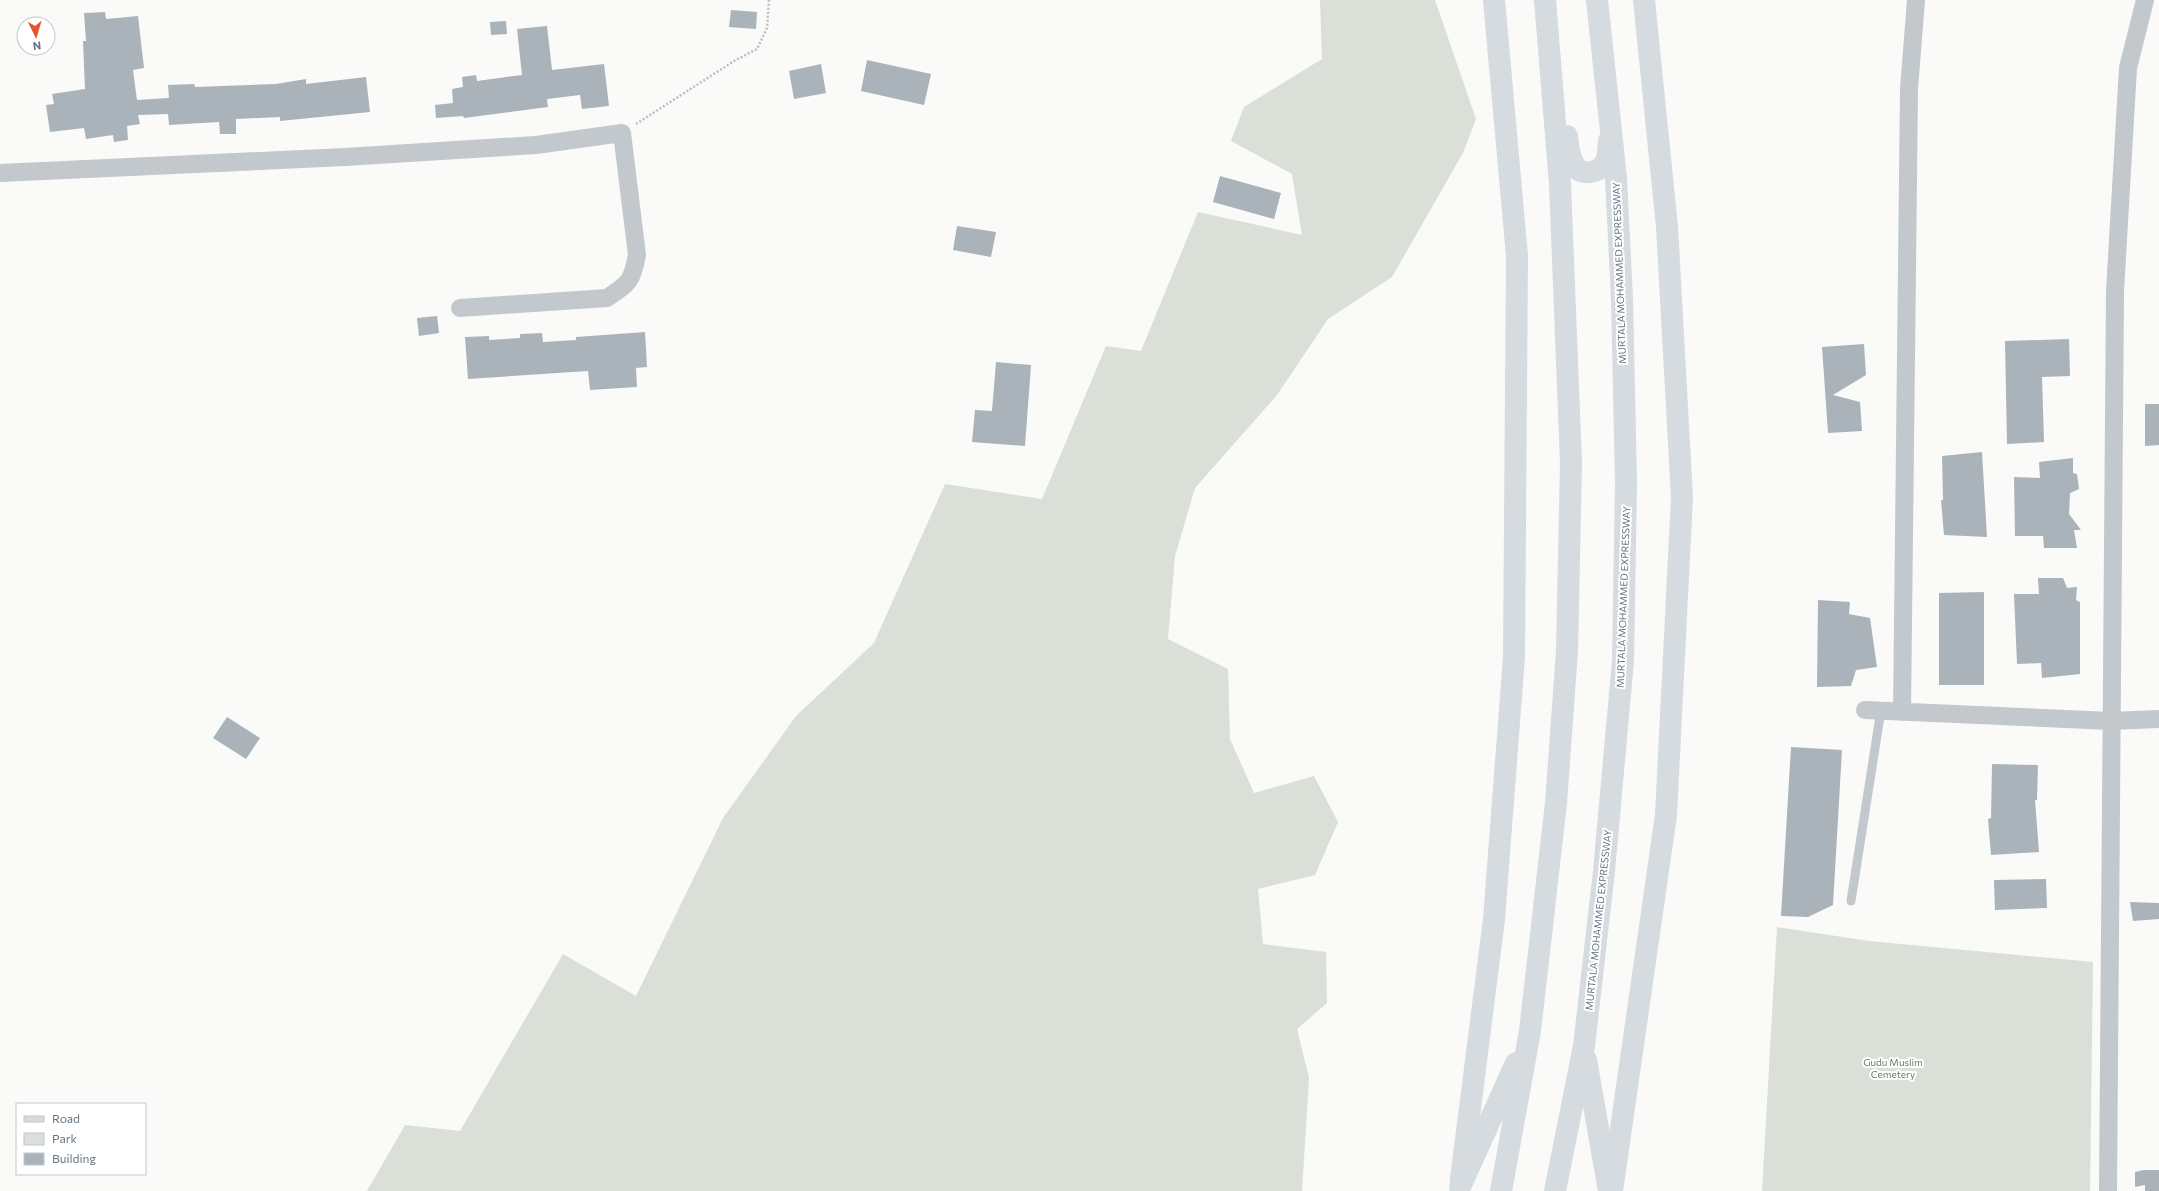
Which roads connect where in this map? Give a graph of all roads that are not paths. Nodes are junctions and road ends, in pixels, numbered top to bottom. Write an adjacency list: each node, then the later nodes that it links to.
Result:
1 (1494, 0): 18 (main road)
2 (1545, 0): 7 (main road)
3 (1597, 0): 8 (main road, MURTALA MOHAMMED EXPRESSWAY)
4 (1644, 0): 21 (main road)
5 (1916, 0): 12 (street)
6 (2145, 0): 14 (street)
7 (1550, 60): 8 (main road); 16 (main road)
8 (1610, 122): 17 (main road, MURTALA MOHAMMED EXPRESSWAY)
9 (0, 173): 10 (street)
10 (460, 308)
11 (1873, 710): 12 (street); 15 (lane)
12 (1902, 712): 14 (street)
13 (2159, 719): 14 (street)
14 (2111, 721): 22 (street)
15 (1851, 901)
16 (1530, 1031): 18 (main road); 19 (main road)
17 (1584, 1046): 20 (main road, MURTALA MOHAMMED EXPRESSWAY); 21 (main road)
18 (1460, 1189)
19 (1501, 1191)
20 (1555, 1191)
21 (1610, 1191)
22 (2108, 1191)

